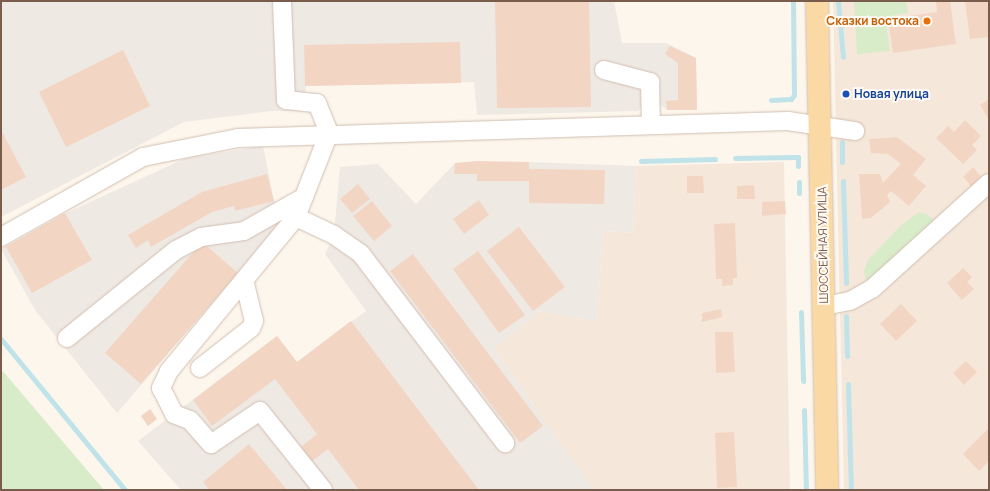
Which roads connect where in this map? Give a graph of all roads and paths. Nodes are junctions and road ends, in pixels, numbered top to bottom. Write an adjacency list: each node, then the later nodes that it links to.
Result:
1 (282, 1): 7 (street)
2 (818, 1): 5 (main road, ШОССЕЙНАЯ УЛИЦА)
3 (604, 70): 4 (street)
4 (651, 125): 5 (street); 7 (street)
5 (820, 125): 6 (street); 13 (main road, ШОССЕЙНАЯ УЛИЦА)
6 (855, 131)
7 (329, 133): 9 (street); 11 (street)
8 (989, 183): 13 (street)
9 (304, 197): 10 (street); 14 (street)
10 (296, 217): 12 (street); 16 (street)
11 (1, 237)
12 (244, 280): 15 (street); 17 (street)
13 (824, 306): 18 (main road, ШОССЕЙНАЯ УЛИЦА)
14 (67, 338)
15 (200, 368)
16 (505, 443)
17 (323, 490)
18 (827, 490)

